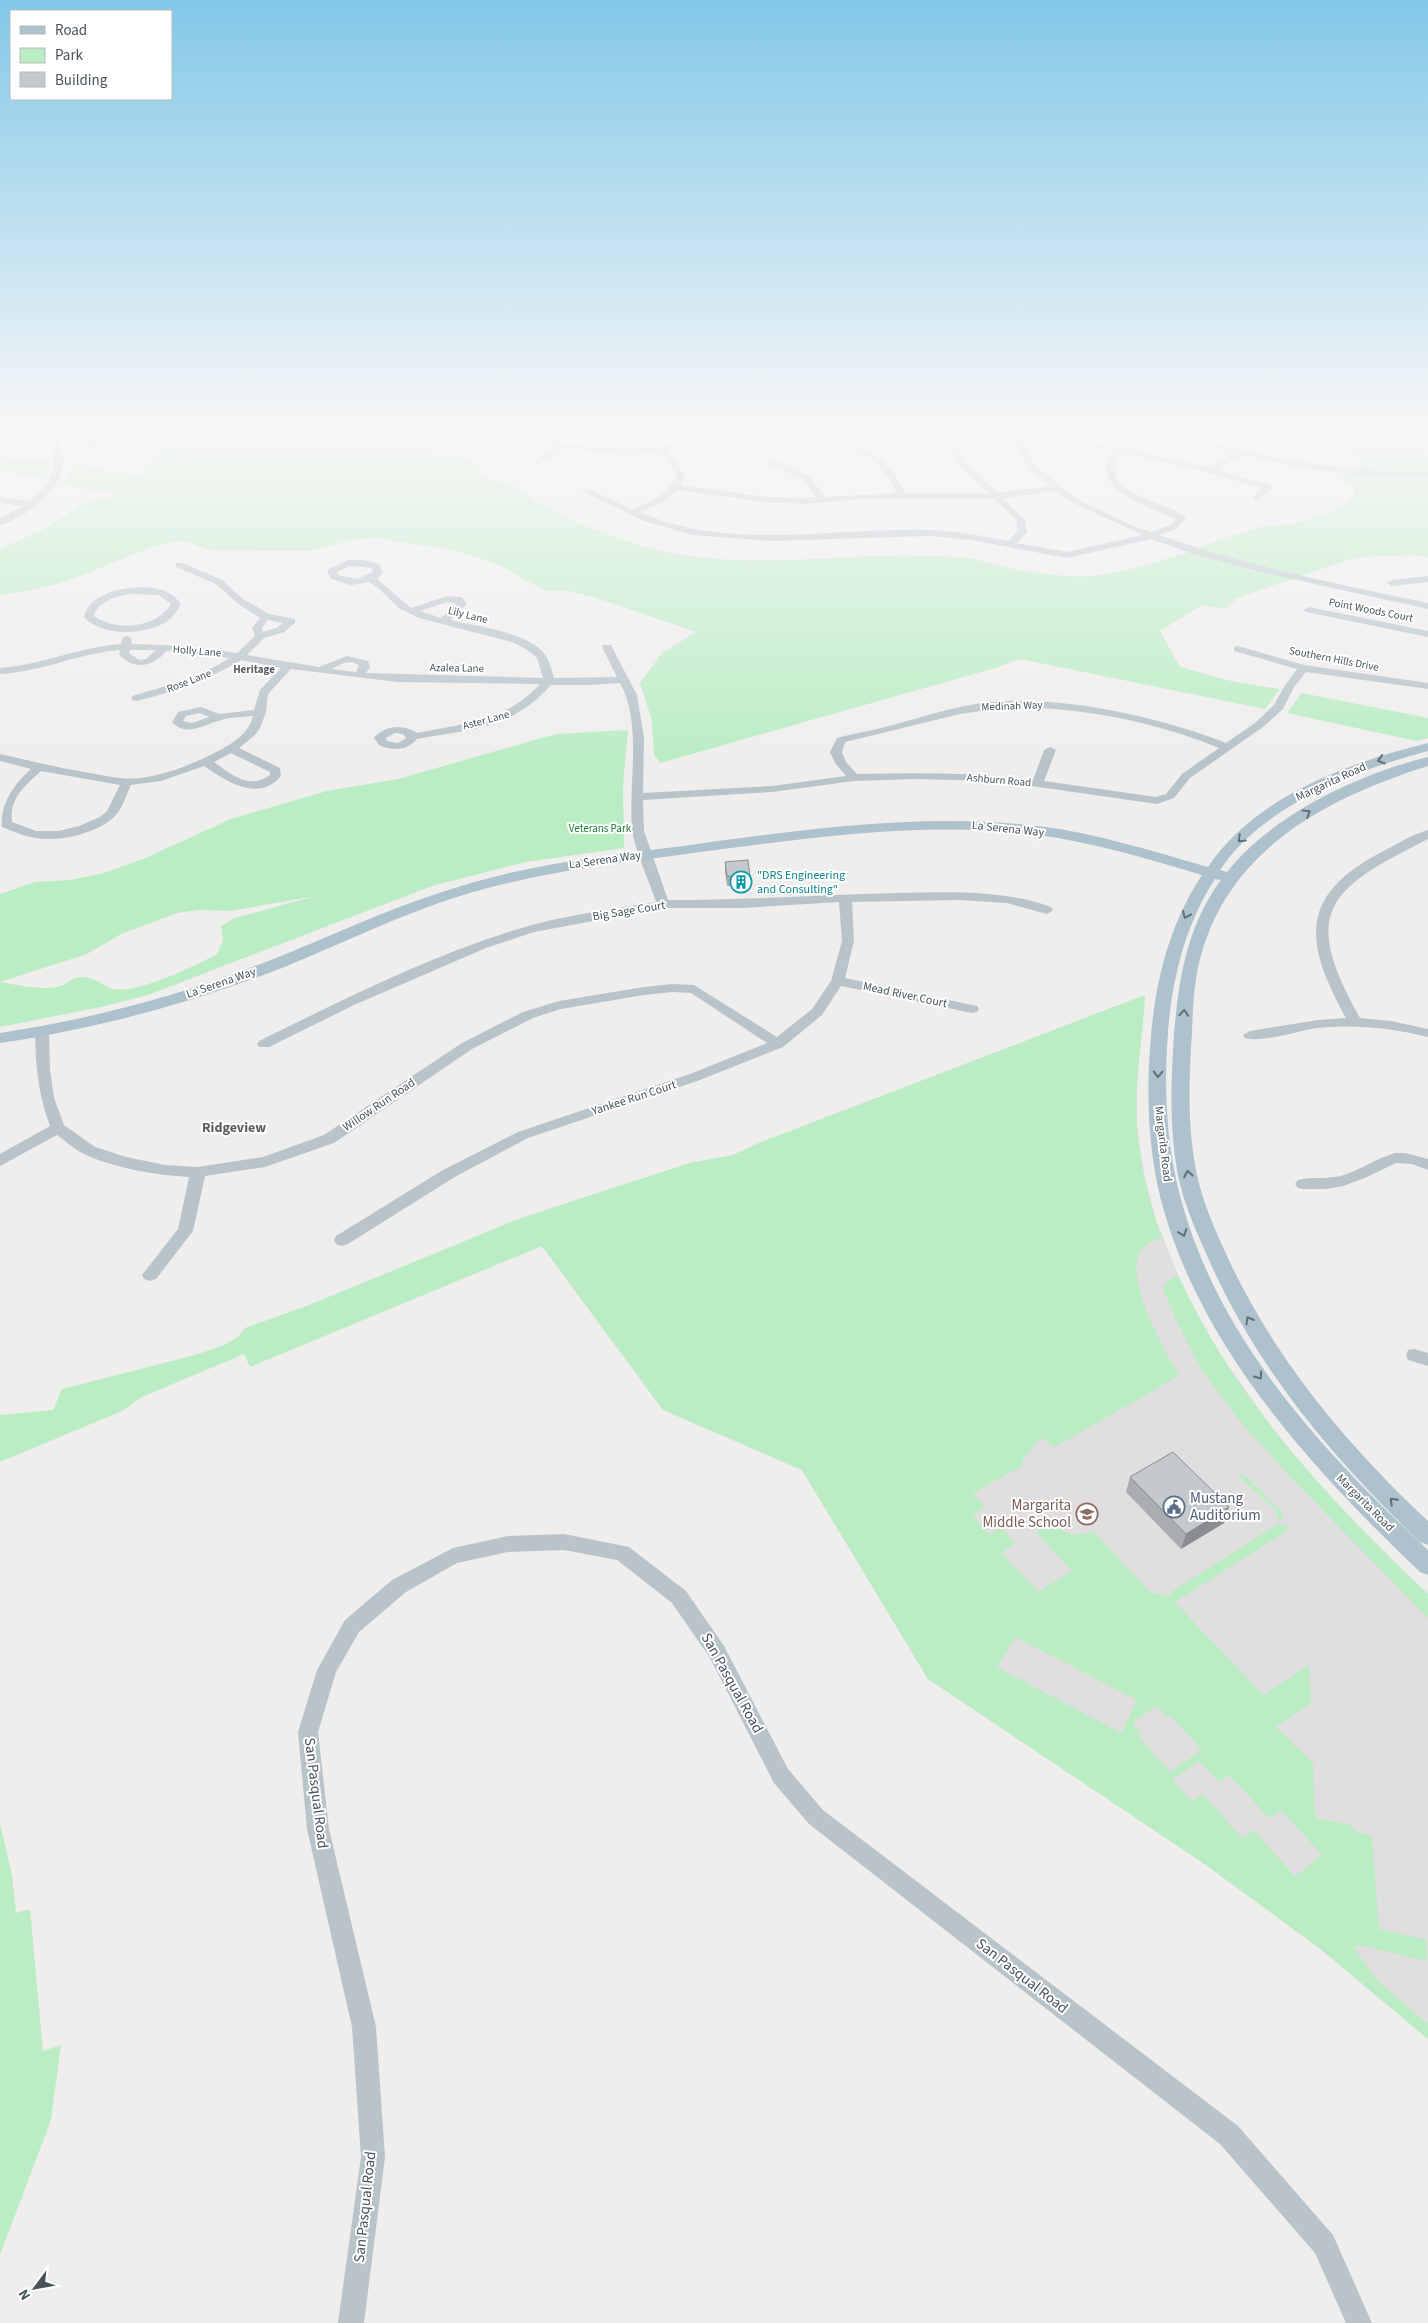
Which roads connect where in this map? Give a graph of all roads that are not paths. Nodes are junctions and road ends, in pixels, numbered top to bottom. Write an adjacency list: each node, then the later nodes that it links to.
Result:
1 (978, 538): 5 (street)
2 (1016, 538): 5 (street)
3 (1140, 538): 5 (street)
4 (1156, 538): 10 (street)
5 (1011, 544)
6 (179, 565): 13 (street)
7 (370, 579): 12 (street, Lily Lane)
8 (1428, 579): 9 (street)
9 (1392, 583)
10 (1428, 606)
11 (1309, 610): 16 (street, Point Woods Court)
12 (411, 611): 14 (street, Lily Lane); 14 (street)
13 (266, 618): 17 (street); 17 (street)
14 (443, 622): 29 (street, Lily Lane)
15 (130, 628): 15 (street); 18 (street)
16 (1428, 634)
17 (260, 636): 22 (street, Rose Lane)
18 (125, 647): 20 (street, Holly Lane); 20 (street); 25 (street, Holly Lane)
19 (608, 647): 28 (street)
20 (162, 649): 22 (street, Holly Lane)
21 (1238, 649): 24 (street, Southern Hills Drive)
22 (240, 656): 23 (street, Holly Lane); 31 (street, Rose Lane)
23 (289, 666): 26 (street, Azalea Lane); 32 (street)
24 (1303, 668): 30 (street, Southern Hills Drive); 35 (street, Ashburn Road)
25 (0, 671)
26 (319, 671): 27 (street, Azalea Lane); 27 (street)
27 (360, 676): 29 (street, Azalea Lane)
28 (625, 679): 29 (street, Azalea Lane); 46 (street)
29 (549, 681): 34 (street, Aster Lane)
30 (1428, 686)
31 (136, 698)
32 (261, 712): 33 (street); 37 (street)
33 (218, 717)
34 (413, 737)
35 (1226, 747): 43 (street, Medinah Way); 45 (street, Ashburn Road)
36 (1428, 747): 49 (main road, Margarita Road, one-way to 49)
37 (230, 749): 41 (street); 41 (street)
38 (1050, 750): 45 (street)
39 (0, 756): 42 (street)
40 (1428, 761): 50 (main road, Margarita Road, one-way to 40)
41 (207, 763): 44 (street)
42 (37, 769): 44 (street); 44 (street)
43 (854, 778): 45 (street, Ashburn Road); 46 (street, Ashburn Road)
44 (127, 782)
45 (1038, 784)
46 (638, 797): 48 (street)
47 (1428, 834): 56 (street)
48 (647, 854): 49 (main road, La Serena Way); 52 (street); 57 (main road, La Serena Way)
49 (1210, 873): 50 (main road, La Serena Way); 71 (main road, Margarita Road, one-way to 71)
50 (1230, 878): 70 (main road, Margarita Road, one-way to 50)
51 (845, 898): 52 (street, Big Sage Court); 53 (street, Big Sage Court); 54 (street, Yankee Run Court)
52 (663, 904): 61 (street, Big Sage Court)
53 (1047, 910)
54 (838, 981): 55 (street, Mead River Court); 62 (street, Yankee Run Court)
55 (972, 1008)
56 (1356, 1022): 58 (street); 59 (street)
57 (42, 1033): 60 (main road, La Serena Way); 63 (street)
58 (1428, 1033)
59 (1250, 1035)
60 (0, 1038)
61 (264, 1044)
62 (778, 1044): 66 (street, Willow Run Road); 68 (street, Yankee Run Court)
63 (58, 1128): 64 (street); 66 (street, Willow Run Road)
64 (0, 1161)
65 (1428, 1165): 67 (street)
66 (198, 1172): 69 (street)
67 (1303, 1184)
68 (342, 1240)
69 (150, 1276)
70 (1428, 1535)
71 (1428, 1565)
72 (351, 2323): 73 (street, San Pasqual Road)
73 (1359, 2323)

